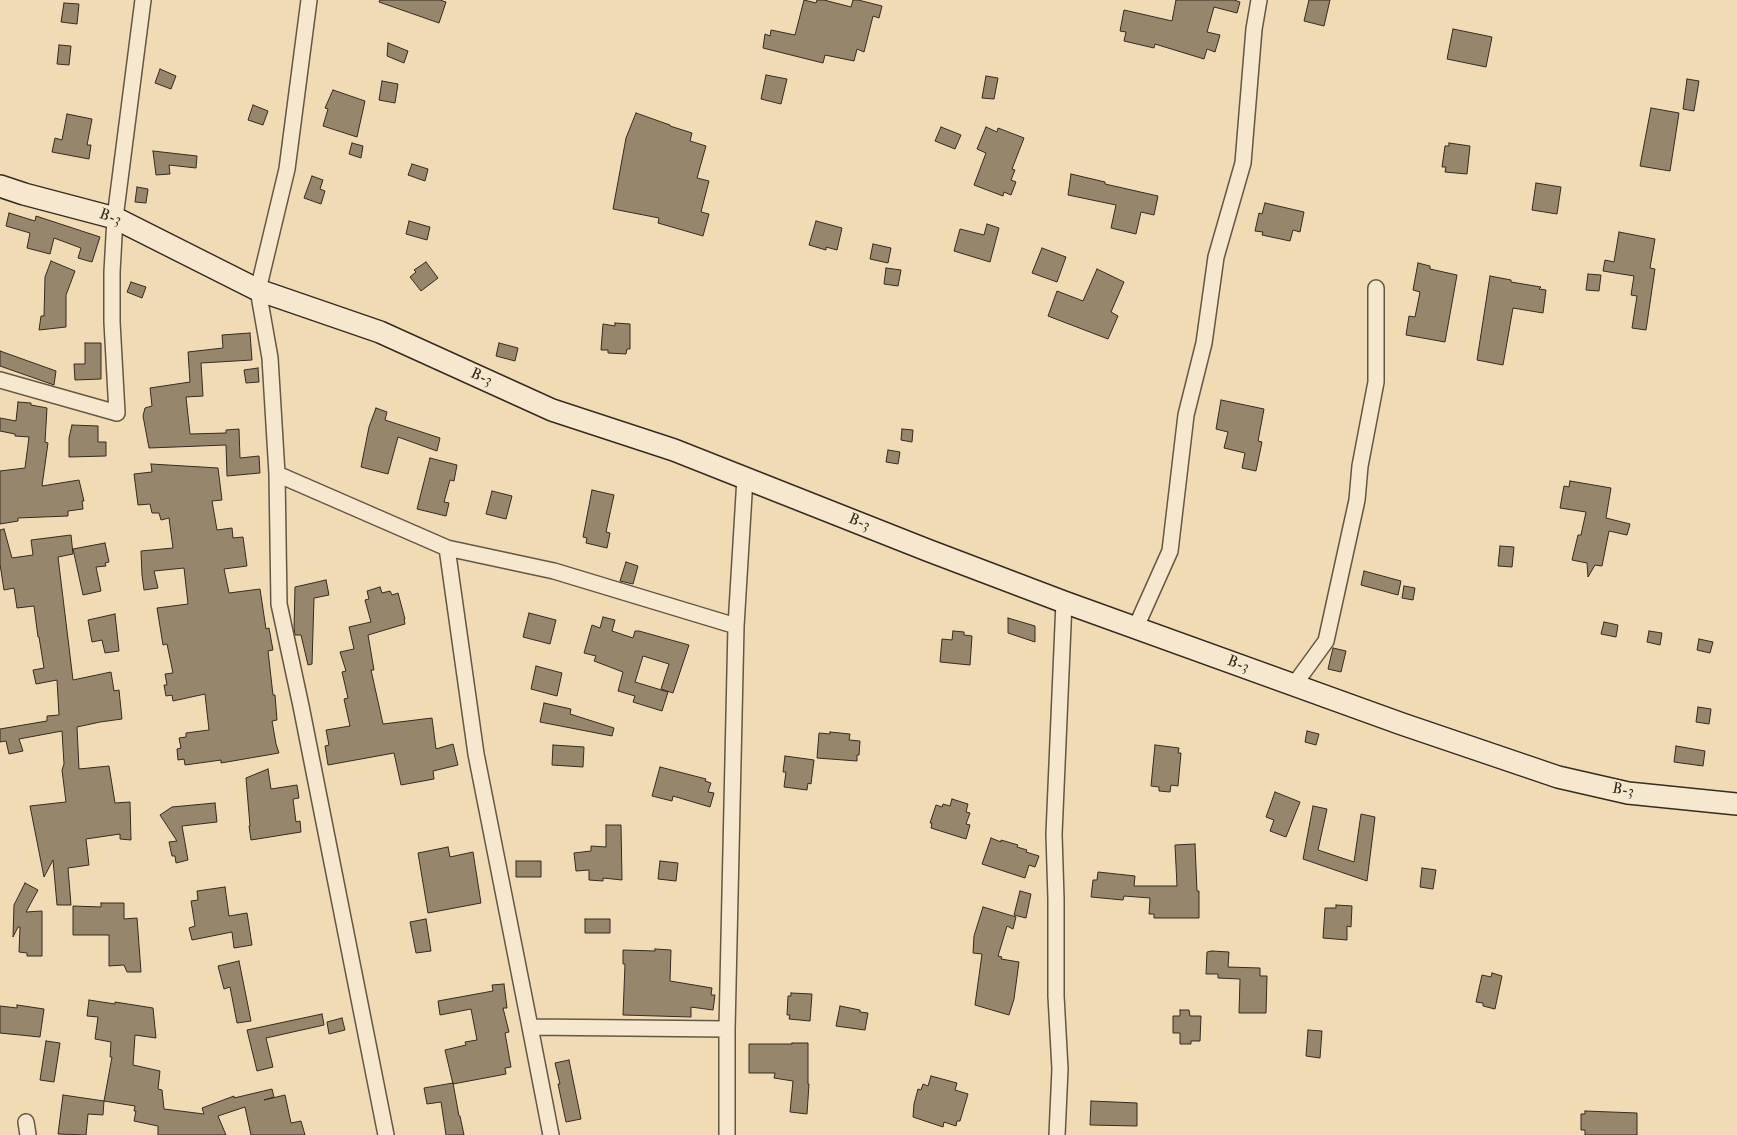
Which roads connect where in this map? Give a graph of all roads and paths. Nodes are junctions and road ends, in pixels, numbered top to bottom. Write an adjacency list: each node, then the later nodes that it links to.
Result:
1 (144, 0): 5 (street)
2 (308, 0): 7 (street)
3 (1259, 0): 14 (street)
4 (0, 186): 5 (main road, B-3)
5 (115, 218): 7 (main road, B-3); 8 (street)
6 (1376, 288): 15 (street)
7 (258, 290): 9 (street); 10 (main road, B-3)
8 (0, 380)
9 (277, 474): 11 (street); 19 (street)
10 (745, 478): 12 (main road, B-3); 13 (street)
11 (447, 548): 13 (street); 17 (street)
12 (1064, 602): 14 (main road, B-3); 22 (street)
13 (736, 626): 18 (street)
14 (1136, 628): 15 (main road, B-3)
15 (1294, 685): 16 (main road, B-3)
16 (1737, 804)
17 (530, 1026): 18 (street); 20 (street)
18 (727, 1029): 21 (street)
19 (386, 1135)
20 (551, 1135)
21 (727, 1135)
22 (1057, 1135)

